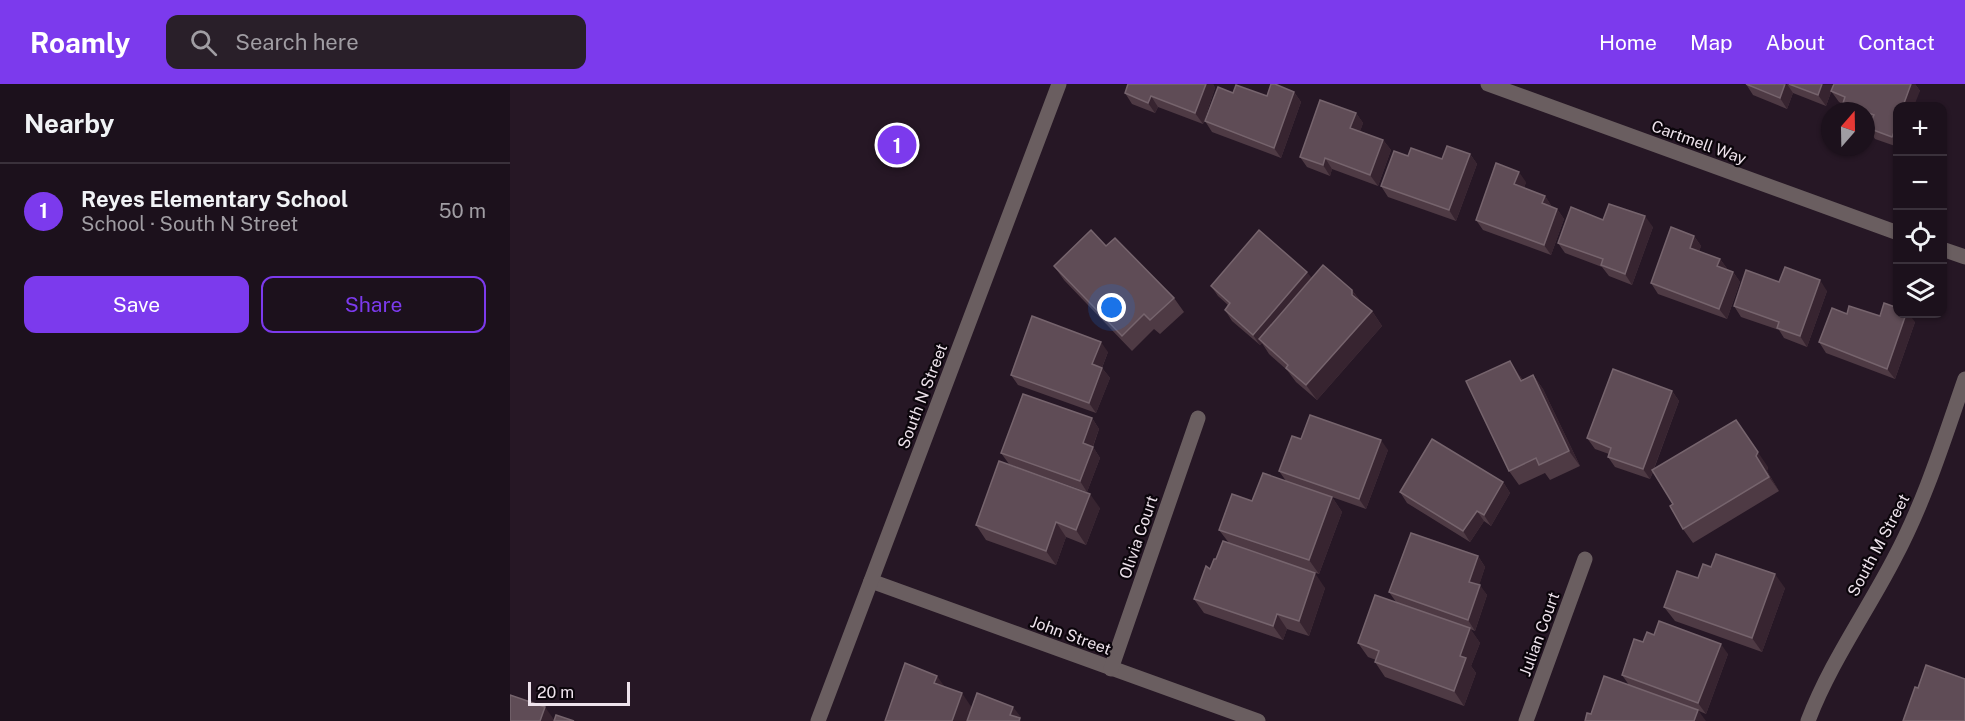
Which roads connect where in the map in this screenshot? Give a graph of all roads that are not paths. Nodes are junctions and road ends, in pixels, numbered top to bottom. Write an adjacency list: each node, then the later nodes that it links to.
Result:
1 (1059, 84): 9 (street, South N Street)
2 (1488, 84): 3 (street, Cartmell Way)
3 (1893, 231)
4 (1947, 251): 5 (street)
5 (1965, 257)
6 (1965, 379): 14 (street, South M Street)
7 (1198, 418): 10 (street, Olivia Court)
8 (1585, 559): 13 (street, Julian Court)
9 (872, 581): 10 (street, John Street); 11 (street, South N Street)
10 (1111, 669): 12 (street, John Street)
11 (818, 721)
12 (1258, 721)
13 (1526, 721)
14 (1808, 721)

